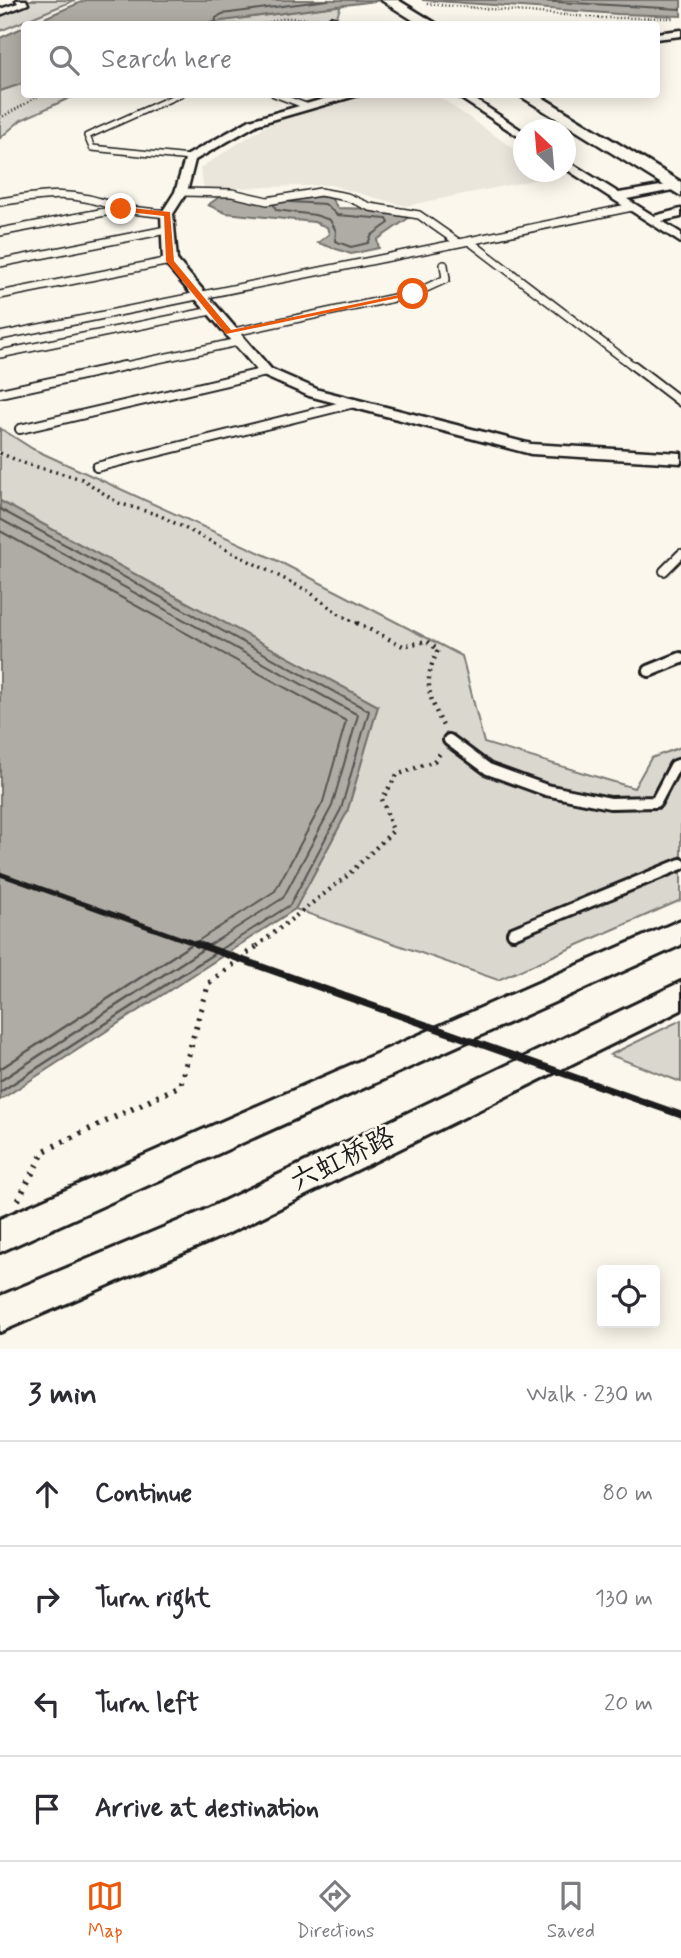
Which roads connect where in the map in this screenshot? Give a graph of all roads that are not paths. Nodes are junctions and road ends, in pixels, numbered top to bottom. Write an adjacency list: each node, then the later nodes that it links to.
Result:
1 (21, 0): 3 (street)
2 (386, 3): 6 (main road); 7 (main road)
3 (0, 12)
4 (331, 19): 5 (lane)
5 (336, 21)
6 (408, 21)
7 (423, 21)
8 (681, 33): 9 (street)
9 (660, 36)
10 (172, 98): 18 (lane)
11 (285, 98): 16 (lane)
12 (341, 98): 16 (street)
13 (465, 98): 17 (street)
14 (532, 98): 20 (main road)
15 (548, 98): 20 (main road)
16 (306, 106): 18 (street)
17 (513, 130)
18 (190, 158): 21 (street)
19 (576, 171): 22 (street)
20 (678, 185): 22 (street)
21 (181, 192): 27 (street); 33 (lane)
22 (617, 197): 24 (street)
23 (0, 202): 25 (lane)
24 (632, 207): 28 (street); 32 (lane)
25 (121, 209): 27 (lane); 30 (lane)
26 (681, 213): 28 (street)
27 (167, 214): 29 (street)
28 (651, 220): 31 (street)
29 (166, 230): 34 (street); 35 (lane)
30 (0, 232)
31 (681, 239)
32 (469, 241): 33 (lane); 45 (lane)
33 (459, 243): 38 (lane)
34 (170, 261): 37 (lane); 38 (street)
35 (0, 263)
36 (444, 265): 41 (lane)
37 (0, 295)
38 (199, 296): 39 (street); 40 (lane)
39 (211, 311): 41 (street); 42 (lane)
40 (0, 336)
41 (234, 337): 43 (street); 44 (lane)
42 (0, 354)
43 (266, 372): 46 (street); 47 (lane)
44 (0, 393)
45 (681, 402)
46 (354, 403): 48 (street); 49 (lane)
47 (20, 429)
48 (681, 458)
49 (97, 467)
50 (681, 554): 51 (lane)
51 (664, 571)
52 (681, 658): 53 (lane)
53 (649, 671)
54 (449, 740): 55 (lane)
55 (681, 764)
56 (681, 864): 58 (lane)
57 (681, 932): 60 (main road)
58 (513, 933)
59 (681, 995): 61 (main road, 六虹桥路)
60 (6, 1223)
61 (0, 1314)

